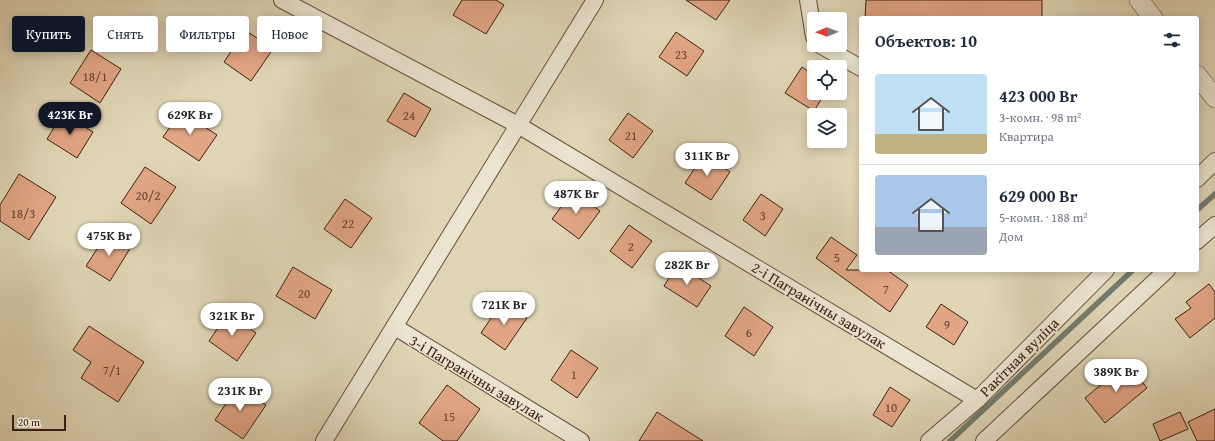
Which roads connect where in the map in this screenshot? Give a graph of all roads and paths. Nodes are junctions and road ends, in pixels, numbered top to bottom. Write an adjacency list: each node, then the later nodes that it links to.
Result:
1 (282, 0): 11 (street, 2-і Пагранічны завулак)
2 (595, 0): 11 (street)
3 (808, 0): 5 (street)
4 (1139, 0): 6 (street)
5 (810, 12)
6 (1151, 16)
7 (832, 52): 8 (street)
8 (859, 67)
9 (1199, 78): 10 (street)
10 (1215, 98)
11 (518, 125): 18 (street); 19 (street, 2-і Пагранічны завулак)
12 (1215, 161): 13 (street)
13 (1199, 177)
14 (1215, 225): 15 (street)
15 (1199, 240)
16 (1104, 272): 19 (street, Ракітная вуліца)
17 (1164, 272): 23 (street)
18 (395, 327): 20 (street); 21 (street, 3-і Пагранічны завулак)
19 (977, 400): 22 (street, Ракітная вуліца)
20 (324, 441)
21 (581, 441)
22 (929, 441)
23 (984, 441)

